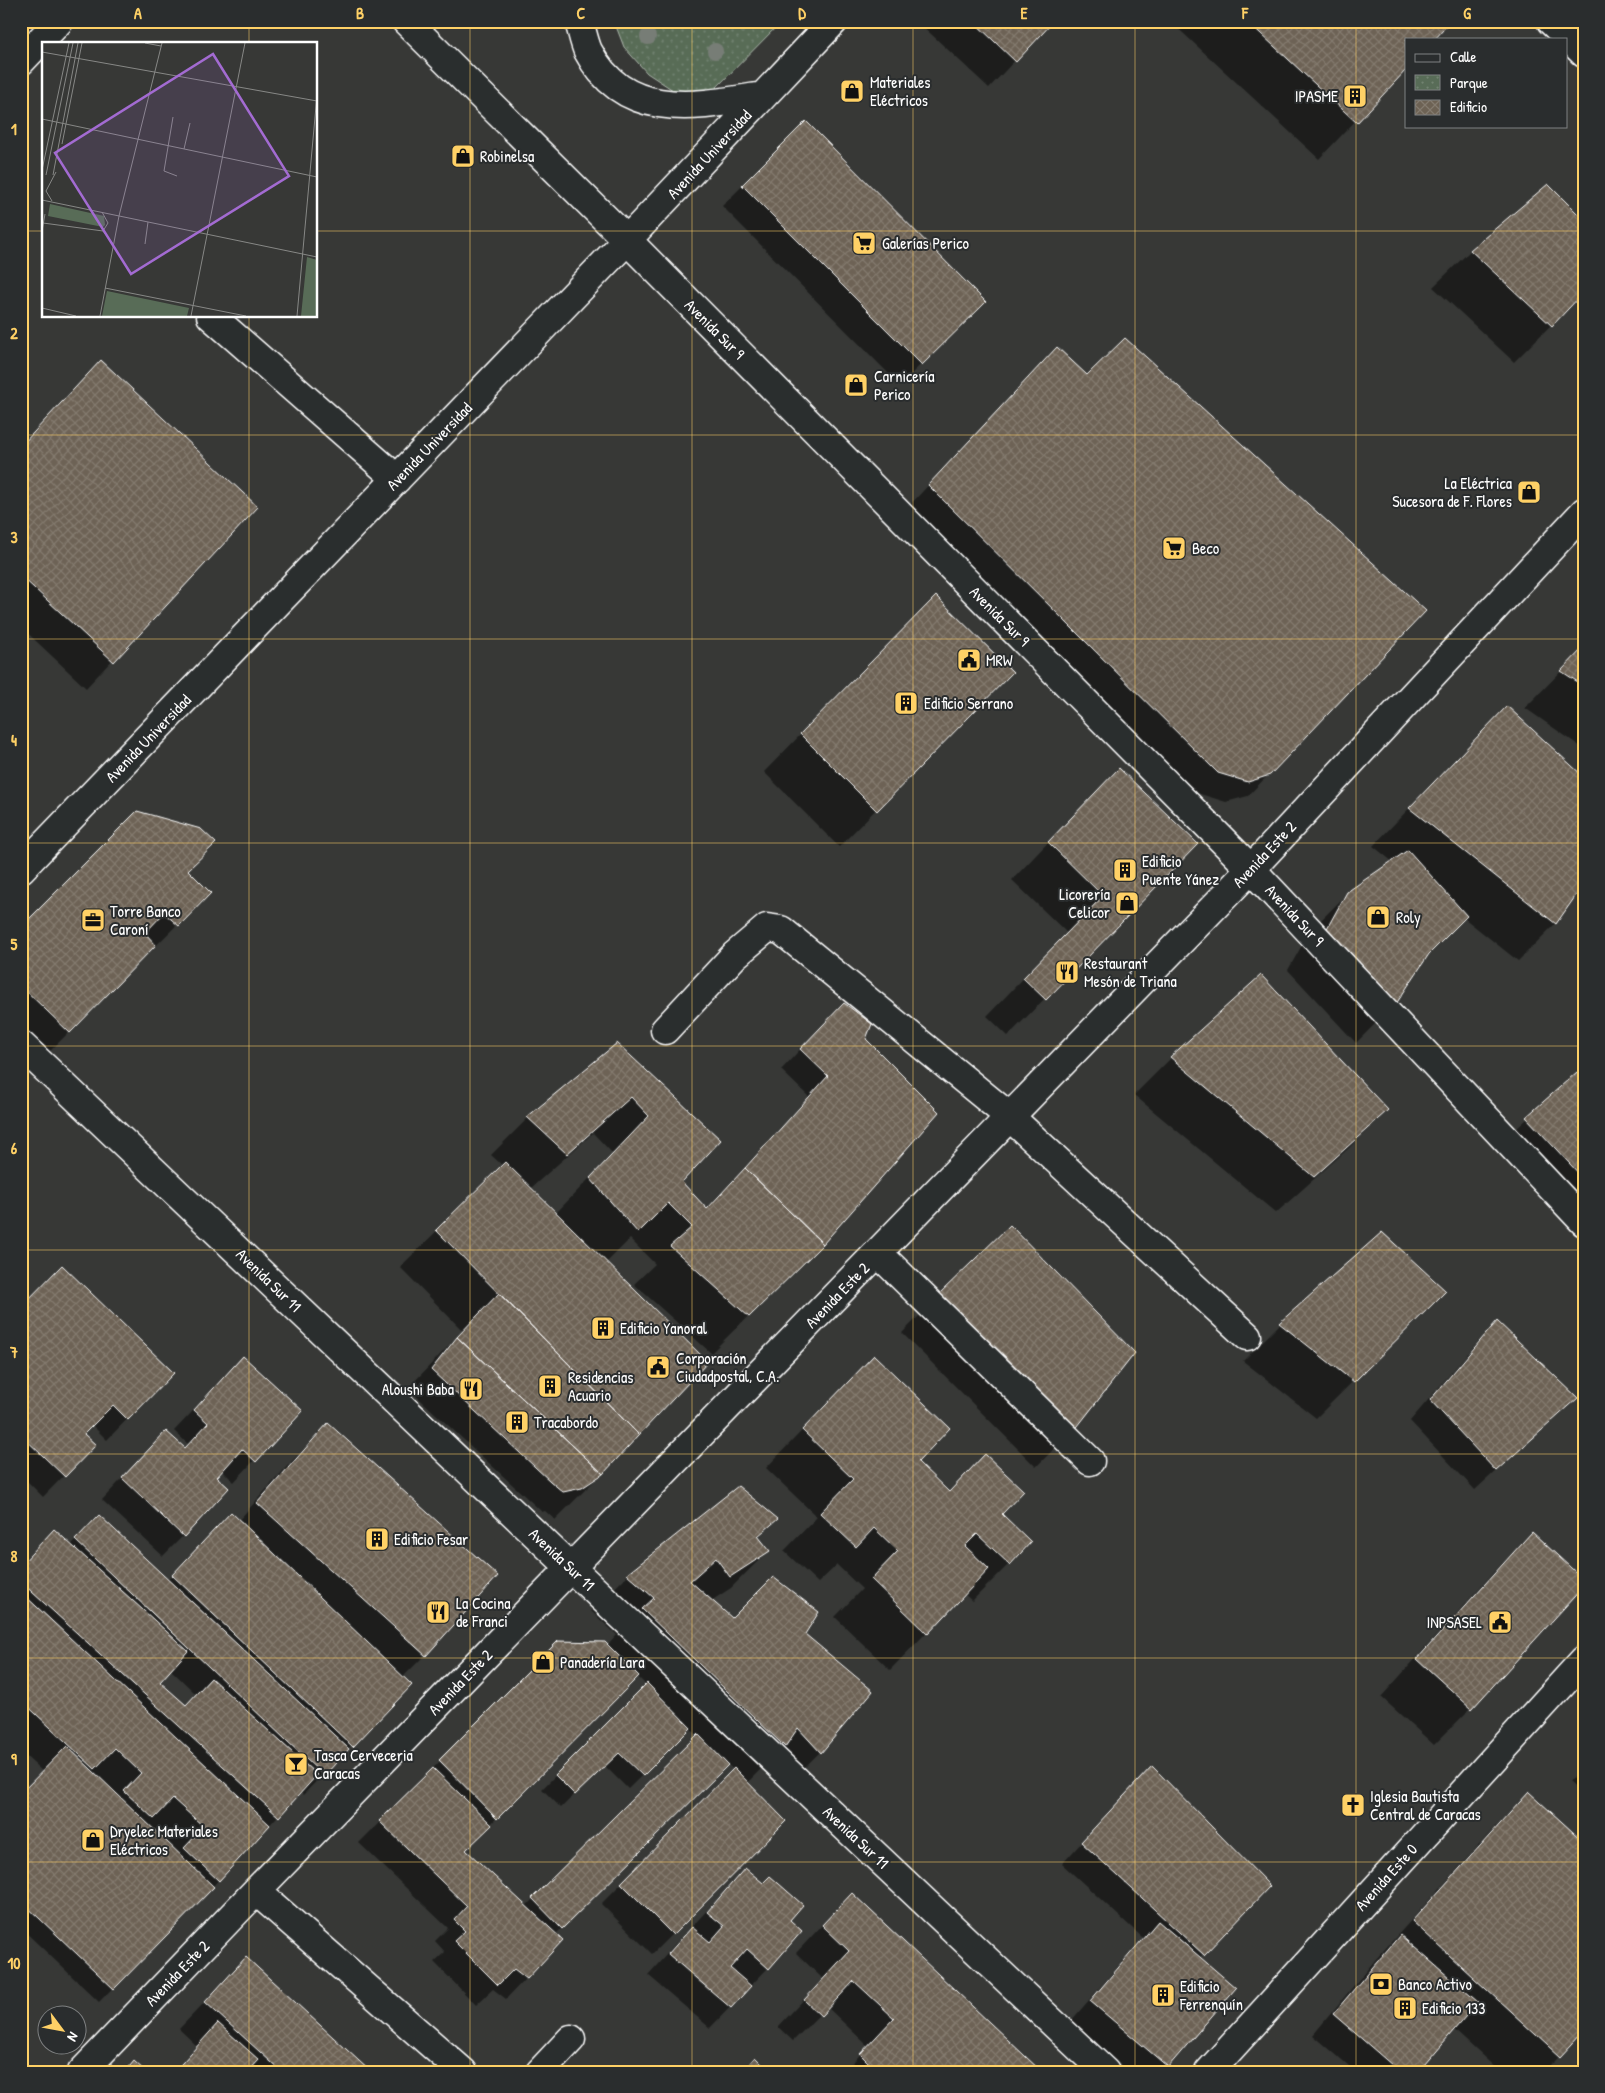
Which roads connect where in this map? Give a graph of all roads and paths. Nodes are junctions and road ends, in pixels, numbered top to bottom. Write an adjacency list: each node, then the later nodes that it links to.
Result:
1 (59, 21): 7 (street)
2 (406, 21): 9 (street, Avenida Sur 9)
3 (579, 21): 8 (street)
4 (834, 21): 8 (street, Avenida Universidad)
5 (1551, 21): 6 (street)
6 (1584, 52)
7 (21, 61)
8 (763, 96): 9 (street, Avenida Universidad)
9 (627, 240): 11 (street, Avenida Universidad); 13 (street, Avenida Sur 9)
10 (212, 318): 11 (street)
11 (397, 479): 14 (street, Avenida Universidad)
12 (1584, 512): 13 (street, Avenida Este 2)
13 (1251, 869): 17 (street, Avenida Este 2); 18 (street, Avenida Sur 9)
14 (21, 870)
15 (665, 1030): 17 (street)
16 (21, 1045): 22 (street, Avenida Sur 11)
17 (1010, 1117): 19 (street, Avenida Este 2); 20 (street)
18 (1584, 1222)
19 (878, 1253): 21 (street); 22 (street, Avenida Este 2)
20 (1247, 1336)
21 (1090, 1461)
22 (571, 1568): 24 (street, Avenida Este 2); 29 (street, Avenida Sur 11)
23 (1584, 1660): 30 (street, Avenida Este 0)
24 (256, 1891): 26 (street, Avenida Este 2); 27 (street)
25 (571, 2039): 28 (street)
26 (82, 2072)
27 (463, 2072)
28 (540, 2072)
29 (1105, 2072)
30 (1208, 2072)

